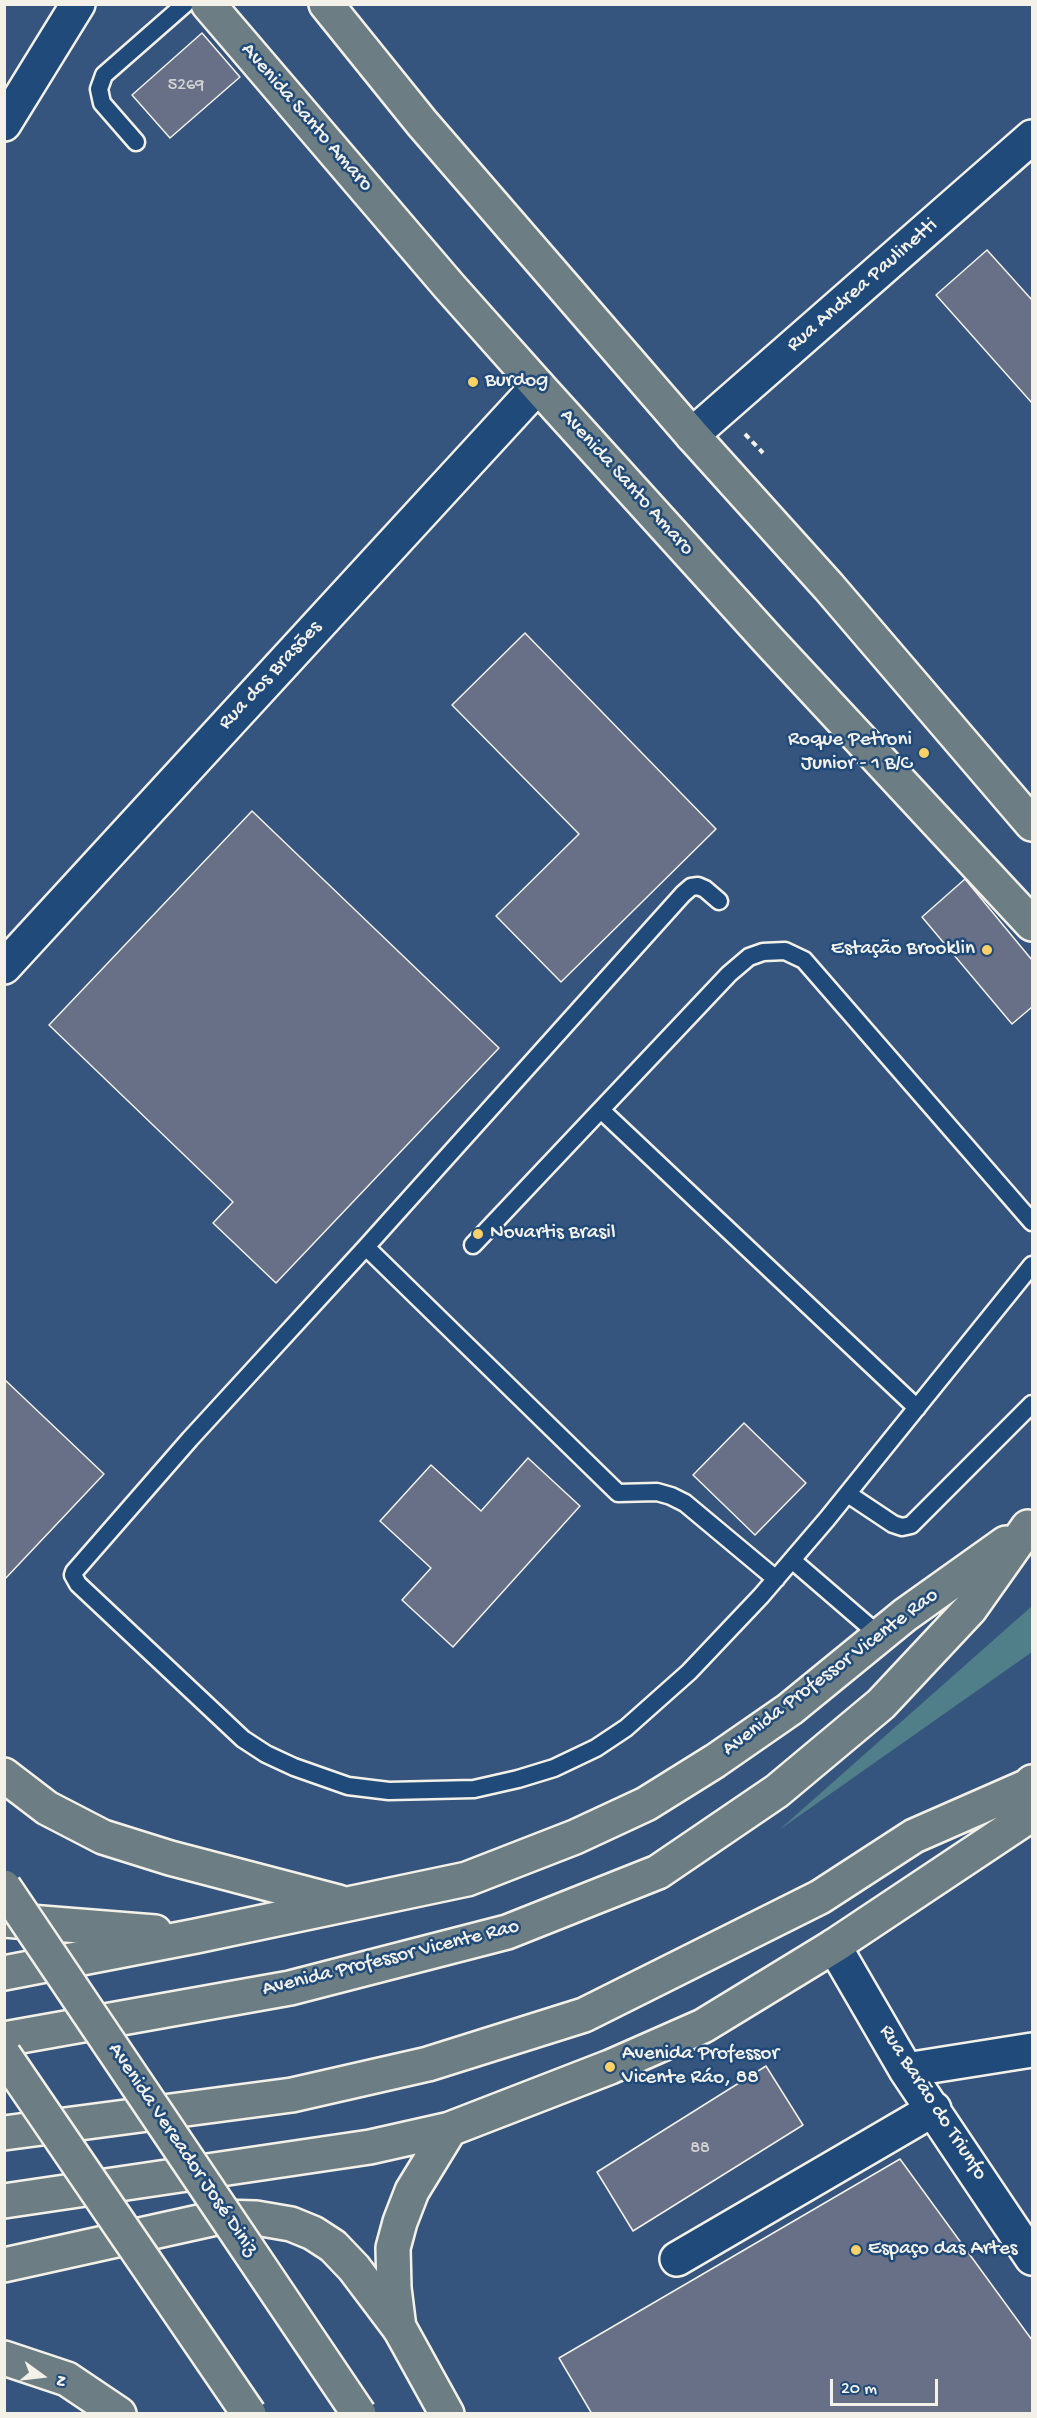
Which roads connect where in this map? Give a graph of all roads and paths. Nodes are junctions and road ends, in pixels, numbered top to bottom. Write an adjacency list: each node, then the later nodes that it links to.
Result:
1 (78, 4): 5 (street)
2 (185, 4): 7 (lane)
3 (208, 4): 8 (main road, Avenida Santo Amaro)
4 (334, 7): 9 (main road)
5 (4, 124)
6 (1032, 137): 9 (street, Rua Andrea Paulinetti)
7 (136, 142)
8 (538, 386): 12 (main road, Avenida Santo Amaro); 13 (street, Rua dos Brasões)
9 (692, 435): 10 (main road)
10 (1032, 824)
11 (719, 901): 17 (lane)
12 (1032, 924)
13 (4, 967)
14 (601, 1110): 15 (lane); 16 (lane); 20 (lane)
15 (1032, 1222)
16 (473, 1245)
17 (366, 1247): 24 (lane); 24 (lane)
18 (1032, 1265): 20 (lane)
19 (1032, 1404): 21 (lane)
20 (917, 1408): 21 (lane)
21 (848, 1494): 23 (lane)
22 (1030, 1525): 25 (main road, Avenida Professor Vicente Rao); 34 (main road, Avenida Professor Vicente Rao)
23 (792, 1560): 24 (lane); 25 (lane)
24 (776, 1579)
25 (879, 1635): 29 (main road, Avenida Professor Vicente Rao)
26 (4, 1775): 29 (main road)
27 (1031, 1794): 32 (main road); 40 (main road)
28 (4, 1887): 49 (main road, Avenida Vereador José Diniz, bridge)
29 (346, 1904): 31 (main road, Avenida Professor Vicente Rao)
30 (4, 1920): 31 (main road)
31 (196, 1936): 33 (main road, Avenida Professor Vicente Rao)
32 (834, 1946): 37 (street, Rua Barão do Triunfo); 39 (main road)
33 (4, 1973)
34 (4, 2039)
35 (1032, 2050): 37 (street)
36 (4, 2055): 48 (main road, bridge)
37 (906, 2070): 38 (street, Rua Barão do Triunfo)
38 (933, 2109): 42 (street, Rua Barão do Triunfo); 43 (street)
39 (450, 2129): 41 (main road); 45 (main road)
40 (4, 2133)
41 (4, 2201)
42 (1032, 2258)
43 (676, 2259)
44 (4, 2265): 45 (main road)
45 (400, 2329): 50 (main road)
46 (4, 2358): 47 (main road)
47 (119, 2414)
48 (249, 2414)
49 (359, 2414)
50 (447, 2414)

